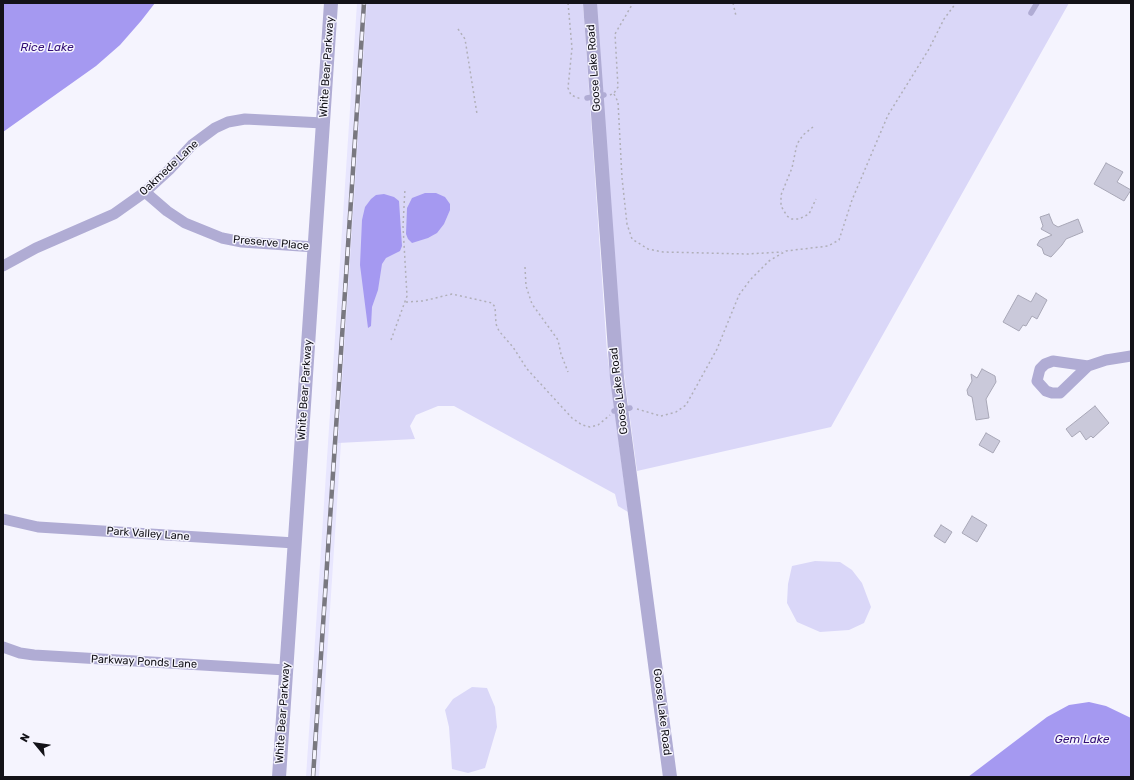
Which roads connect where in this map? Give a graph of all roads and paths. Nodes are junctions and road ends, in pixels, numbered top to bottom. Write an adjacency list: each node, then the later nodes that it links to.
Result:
1 (331, 3): 14 (street, White Bear Parkway)
2 (568, 3): 12 (path)
3 (590, 3): 12 (street, Goose Lake Road)
4 (633, 3): 11 (path)
5 (734, 3): 9 (path)
6 (956, 3): 20 (path)
7 (1037, 3): 8 (lane)
8 (1031, 13)
9 (736, 16)
10 (458, 29): 13 (path)
11 (614, 94): 12 (path); 20 (path)
12 (596, 97): 28 (street, Goose Lake Road)
13 (477, 114)
14 (323, 123): 17 (street, Oakmede Lane); 19 (street, White Bear Parkway)
15 (813, 127): 18 (path)
16 (405, 188): 23 (path)
17 (145, 192): 19 (street, Preserve Place); 21 (street, Oakmede Lane)
18 (816, 199)
19 (315, 247): 30 (street, White Bear Parkway)
20 (786, 251): 28 (path)
21 (3, 266)
22 (525, 267): 27 (path)
23 (406, 302): 24 (path); 28 (path)
24 (392, 340)
25 (1131, 356): 26 (street)
26 (1088, 366)
27 (568, 372)
28 (622, 410): 34 (street, Goose Lake Road)
29 (3, 519): 30 (street, Park Valley Lane)
30 (295, 543): 32 (street, White Bear Parkway)
31 (3, 647): 32 (street, Parkway Ponds Lane)
32 (286, 670): 33 (street, White Bear Parkway)
33 (279, 777)
34 (670, 777)

